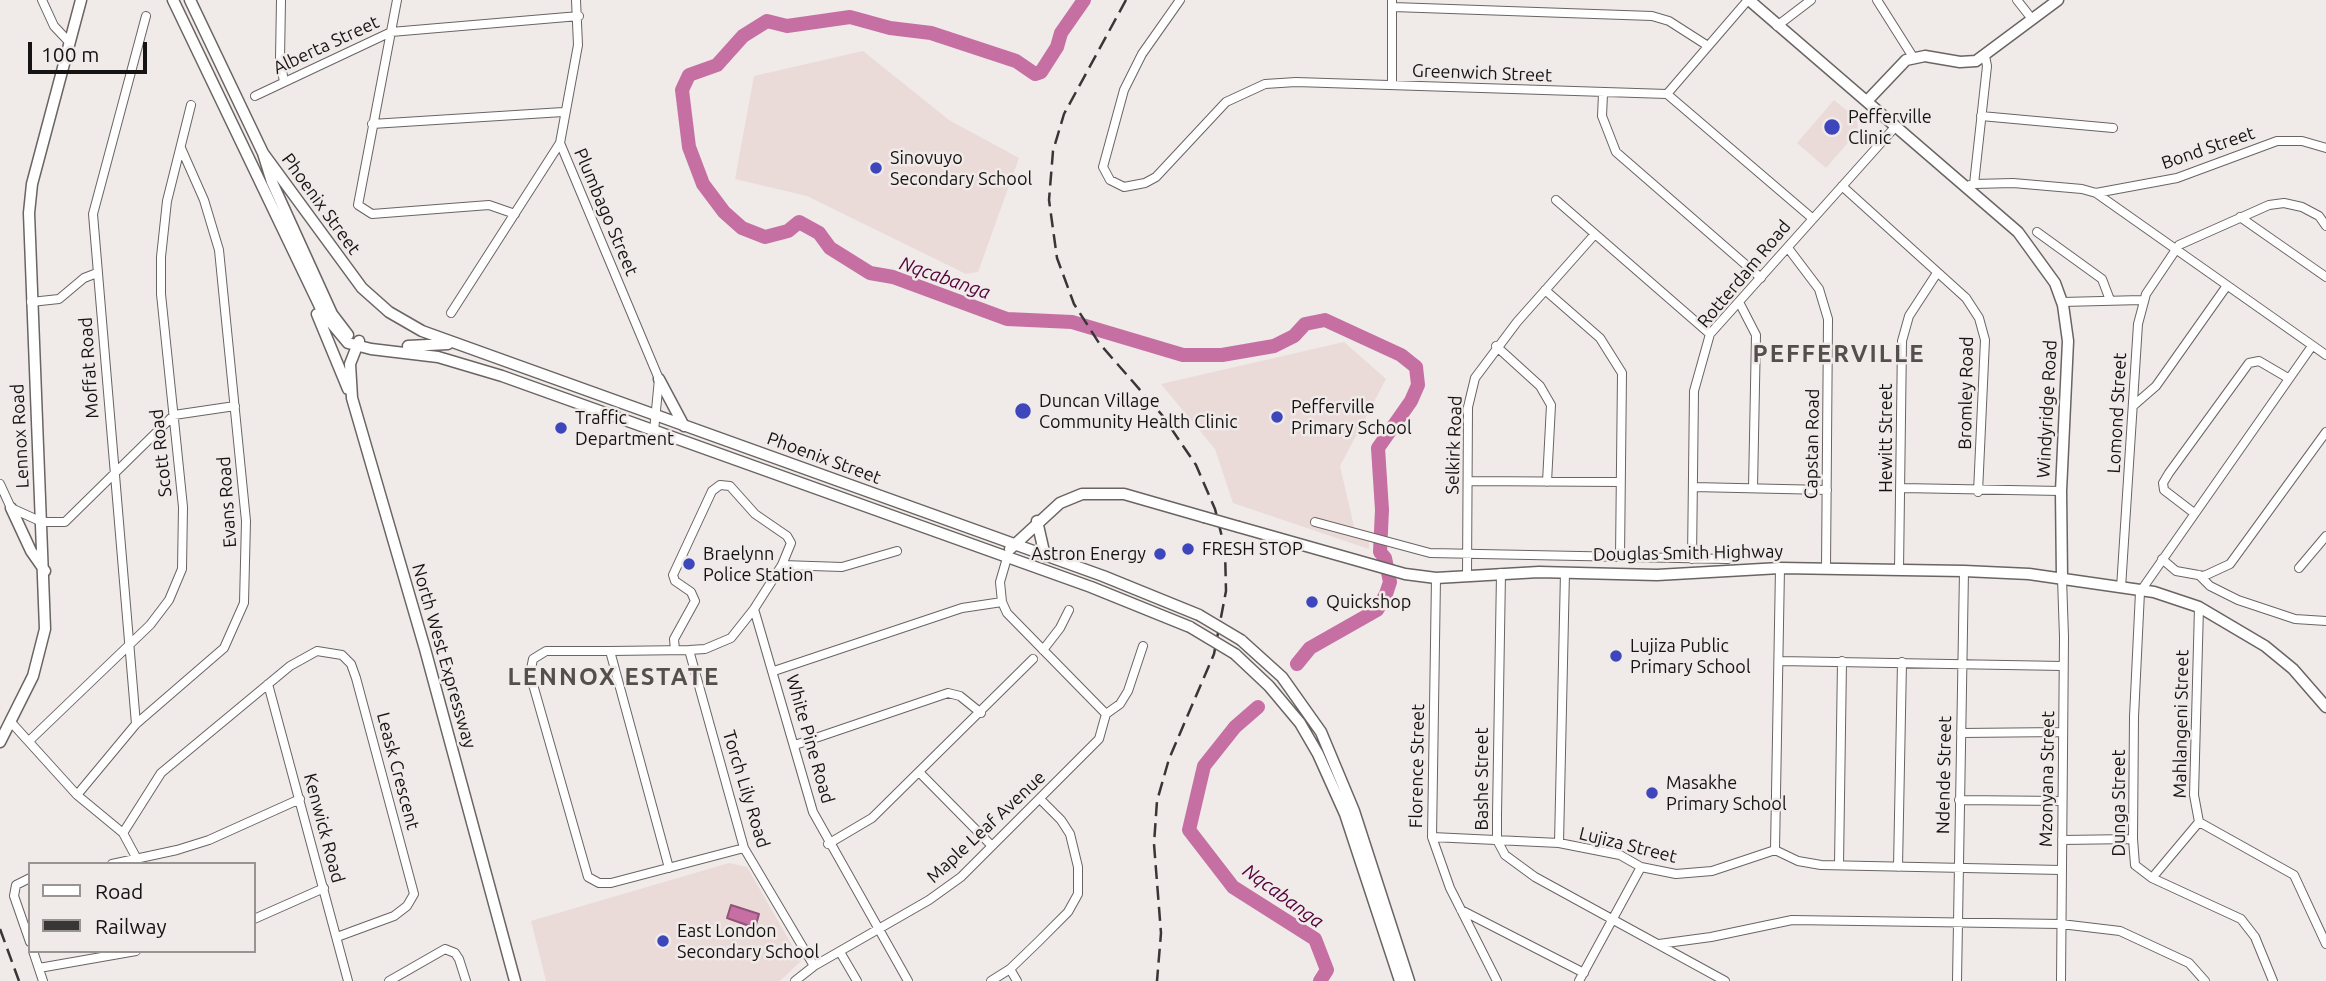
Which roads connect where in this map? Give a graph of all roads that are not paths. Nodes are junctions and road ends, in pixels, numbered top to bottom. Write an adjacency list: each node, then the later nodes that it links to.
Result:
1 (42, 0): 20 (street)
2 (81, 0): 20 (main road, Lennox Road)
3 (190, 0): 39 (main road)
4 (281, 0): 24 (street)
5 (397, 0): 19 (street)
6 (576, 0): 16 (street, Plumbago Street)
7 (1180, 0): 25 (street, Greenwich Street)
8 (1749, 0): 18 (main road, Windyridge Road); 21 (street)
9 (1811, 0): 18 (street)
10 (1877, 0): 23 (street)
11 (2017, 0): 17 (street)
12 (2058, 0): 17 (main road)
13 (1393, 3): 21 (street); 25 (street)
14 (175, 5): 50 (main road)
15 (146, 16): 53 (street, Moffat Road)
16 (579, 16): 19 (street, Alberta Street); 31 (street, Plumbago Street)
17 (2032, 19): 22 (main road)
18 (1777, 26): 29 (main road, Windyridge Road)
19 (391, 32): 24 (street, Alberta Street); 33 (street)
20 (70, 43): 61 (main road, Lennox Road)
21 (1708, 46): 27 (street)
22 (1985, 56): 23 (main road); 32 (street)
23 (1913, 57): 29 (main road)
24 (284, 82): 28 (street, Alberta Street)
25 (1392, 85): 26 (street, Greenwich Street)
26 (1603, 94): 27 (street, Greenwich Street); 56 (street)
27 (1667, 94): 46 (street)
28 (255, 96)
29 (1867, 101): 34 (main road, Windyridge Road)
30 (191, 105): 37 (street, Scott Road)
31 (563, 112): 33 (street); 36 (street, Plumbago Street)
32 (1981, 116): 35 (street); 40 (street)
33 (372, 124): 44 (street)
34 (1896, 126): 40 (main road, Windyridge Road); 41 (street, Rotterdam Road)
35 (2113, 128)
36 (560, 144): 44 (street); 72 (street, Plumbago Street)
37 (181, 148): 74 (street, Evans Road); 76 (street, Scott Road)
38 (2326, 148): 42 (street, Bond Street)
39 (263, 153): 66 (main road); 67 (main road, Phoenix Street)
40 (1971, 185): 42 (street, Bond Street); 63 (main road, Windyridge Road)
41 (1842, 186): 46 (street, Rotterdam Road); 54 (street, Bromley Road)
42 (2096, 193): 52 (street)
43 (1556, 200): 49 (street)
44 (515, 214): 64 (street)
45 (2240, 217): 47 (street); 52 (street); 55 (street)
46 (1812, 218): 51 (street, Rotterdam Road)
47 (2326, 226)
48 (2037, 232): 59 (street)
49 (1595, 234): 58 (street, Selkirk Road); 65 (street)
50 (290, 244): 66 (main road); 73 (main road)
51 (1788, 248): 56 (street, Rotterdam Road); 89 (street, Capstan Road)
52 (2173, 250): 57 (street); 60 (street, Lomond Street)
53 (97, 273): 61 (street); 81 (street, Moffat Road)
54 (1937, 273): 88 (street, Hewitt Street); 91 (street, Bromley Road)
55 (2326, 277)
56 (1761, 278): 62 (street, Rotterdam Road)
57 (2226, 286): 69 (street); 75 (street)
58 (1545, 290): 68 (street, Selkirk Road); 84 (street)
59 (2110, 300): 60 (street); 63 (street)
60 (2142, 300): 75 (street, Lomond Street)
61 (31, 302): 95 (main road, Lennox Road)
62 (1739, 302): 65 (street, Rotterdam Road); 87 (street)
63 (2062, 302): 90 (main road, Windyridge Road)
64 (451, 313)
65 (1710, 334): 86 (street, Rotterdam Road)
66 (358, 344): 67 (main road); 73 (main road, North West Expressway); 79 (main road, Phoenix Street)
67 (455, 344): 77 (main road, Phoenix Street)
68 (1496, 346): 82 (street, Selkirk Road); 83 (street)
69 (2312, 346): 70 (street); 71 (street)
70 (2326, 355)
71 (2288, 378): 93 (street); 93 (street)
72 (659, 379): 77 (street, Plumbago Street); 78 (main road)
73 (352, 398): 202 (main road, North West Expressway)
74 (235, 406): 76 (street); 145 (street, Evans Road)
75 (2133, 406): 120 (street, Lomond Street)
76 (174, 415): 81 (street); 127 (street, Scott Road)
77 (657, 416): 78 (main road, Phoenix Street); 79 (street, Plumbago Street)
78 (684, 426): 98 (main road, Phoenix Street)
79 (654, 432): 103 (main road, Phoenix Street)
80 (2326, 432): 116 (street)
81 (113, 476): 95 (street); 127 (street, Moffat Road)
82 (1468, 481): 83 (street); 100 (street, Selkirk Road)
83 (1547, 482): 84 (street)
84 (1620, 482): 102 (street)
85 (0, 484): 92 (street)
86 (1693, 487): 87 (street); 104 (street, Rotterdam Road)
87 (1753, 488): 89 (street)
88 (1902, 488): 91 (street); 111 (street, Hewitt Street)
89 (1827, 490): 110 (street, Capstan Road)
90 (2061, 491): 91 (street); 119 (main road, Windyridge Road)
91 (1978, 492)
92 (11, 508): 95 (street); 113 (main road)
93 (2194, 513): 106 (street)
94 (1037, 521): 98 (main road, Douglas Smith Highway); 101 (main road); 118 (main road, Douglas Smith Highway, bridge)
95 (42, 522): 113 (main road, Lennox Road)
96 (1315, 522): 100 (street)
97 (2326, 536): 109 (street)
98 (1012, 545): 101 (main road, Phoenix Street); 103 (main road, Douglas Smith Highway)
99 (897, 551): 107 (street)
100 (1468, 555): 102 (street); 117 (street, Selkirk Road)
101 (1045, 556): 157 (main road, Phoenix Street, bridge)
102 (1620, 557): 104 (street)
103 (1007, 558): 122 (street); 157 (main road, Phoenix Street, bridge)
104 (1692, 559): 105 (street)
105 (1728, 559)
106 (2162, 559): 116 (street); 121 (street)
107 (782, 565): 124 (street); 129 (street)
108 (1780, 568): 110 (main road, Douglas Smith Highway); 114 (main road, Douglas Smith Highway); 135 (street)
109 (2299, 568)
110 (1826, 569): 111 (main road, Douglas Smith Highway)
111 (1899, 570): 112 (main road, Douglas Smith Highway)
112 (1964, 570): 119 (main road, Douglas Smith Highway); 137 (street, Ndende Street)
113 (45, 571): 144 (main road, Lennox Road)
114 (1564, 572): 115 (main road, Douglas Smith Highway); 164 (street)
115 (1501, 573): 117 (main road, Douglas Smith Highway); 163 (street, Bashe Street)
116 (2199, 575): 126 (street)
117 (1467, 576): 118 (main road, Douglas Smith Highway)
118 (1436, 578): 160 (street, Florence Street)
119 (2062, 578): 120 (main road, Douglas Smith Highway); 138 (street, Mzonyana Street)
120 (2121, 588): 121 (main road, Douglas Smith Highway)
121 (2140, 592): 123 (main road, Douglas Smith Highway); 162 (street, Dunga Street)
122 (1002, 602): 131 (street); 139 (street)
123 (2199, 607): 141 (main road, Douglas Smith Highway); 158 (street, Mahlangeni Street)
124 (754, 609): 130 (street); 139 (street, White Pine Road)
125 (1069, 610): 131 (street)
126 (2326, 621)
127 (130, 645): 145 (street, Moffat Road); 148 (street, Scott Road)
128 (1143, 646): 143 (street, Maple Leaf Avenue)
129 (675, 650): 130 (street); 132 (street)
130 (689, 650): 167 (street, Torch Lily Road)
131 (1043, 650): 143 (street)
132 (610, 651): 174 (street); 174 (street)
133 (1032, 659): 142 (street)
134 (1842, 661): 135 (street); 136 (street); 171 (street)
135 (1779, 662): 168 (street)
136 (1902, 662): 137 (street); 173 (street)
137 (1961, 663): 138 (street); 147 (street, Ndende Street)
138 (2063, 666): 146 (street, Mzonyana Street)
139 (775, 671): 150 (street, White Pine Road)
140 (268, 684): 153 (street, Kenwick Road); 159 (street); 187 (street, Leask Crescent)
141 (2326, 707)
142 (981, 713): 150 (street); 151 (street)
143 (1106, 714): 154 (street, Maple Leaf Avenue)
144 (10, 721): 148 (street); 149 (main road, Lennox Road)
145 (136, 724): 152 (street, Evans Road)
146 (2063, 732): 147 (street); 156 (street, Mzonyana Street)
147 (1961, 733): 155 (street, Ndende Street)
148 (29, 741): 152 (street)
149 (0, 742)
150 (794, 745): 165 (street, White Pine Road)
151 (920, 773): 165 (street); 166 (street)
152 (77, 795): 159 (street)
153 (300, 799): 169 (street); 179 (street, Kenwick Road)
154 (1040, 799): 166 (street, Maple Leaf Avenue); 195 (street)
155 (1959, 800): 156 (street); 175 (street, Ndende Street)
156 (2062, 801): 161 (street, Mzonyana Street)
157 (1349, 812): 208 (main road); 209 (main road)
158 (2199, 822): 177 (street); 189 (street, Mahlangeni Street)
159 (123, 833): 169 (street)
160 (1432, 837): 163 (street, Lujiza Street); 180 (street, Florence Street)
161 (2062, 839): 162 (street); 176 (street, Mzonyana Street)
162 (2133, 839): 177 (street, Dunga Street)
163 (1497, 840): 164 (street, Lujiza Street); 182 (street, Bashe Street)
164 (1559, 843): 172 (street, Lujiza Street)
165 (828, 844): 185 (street, White Pine Road)
166 (992, 846): 185 (street, Maple Leaf Avenue)
167 (744, 848): 174 (street); 193 (street, Torch Lily Road)
168 (1775, 850): 171 (street); 172 (street, Lujiza Street)
169 (137, 859): 170 (street)
170 (122, 862)
171 (1839, 865): 173 (street)
172 (1641, 867): 182 (street)
173 (1898, 867): 175 (street)
174 (669, 868)
175 (1958, 868): 176 (street); 183 (street, Ndende Street)
176 (2061, 870): 184 (street, Mzonyana Street)
177 (2152, 878): 215 (street, Dunga Street)
178 (28, 879): 186 (street)
179 (324, 888): 181 (street); 187 (street, Kenwick Road)
180 (1461, 909): 196 (street); 210 (street, Florence Street)
181 (256, 918)
182 (1613, 919): 188 (street, Bashe Street); 196 (street)
183 (1957, 924): 184 (street); 188 (street); 212 (street, Ndende Street)
184 (2061, 924): 213 (street, Mzonyana Street); 214 (street)
185 (880, 929): 190 (street, Maple Leaf Avenue); 205 (street, White Pine Road)
186 (28, 936)
187 (337, 937): 197 (street, Kenwick Road)
188 (1659, 944): 211 (street, Bashe Street)
189 (2326, 944)
190 (840, 951): 193 (street, Maple Leaf Avenue); 204 (street)
191 (34, 953): 194 (street)
192 (125, 953): 194 (street)
193 (814, 965): 203 (street, Maple Leaf Avenue)
194 (39, 968): 198 (street)
195 (1010, 969): 206 (street); 207 (street)
196 (1582, 977)
197 (348, 979): 199 (street)
198 (43, 981)
199 (338, 981)
200 (389, 981): 201 (street)
201 (466, 981)
202 (514, 981)
203 (795, 981)
204 (857, 981)
205 (908, 981)
206 (990, 981)
207 (1017, 981)
208 (1400, 981)
209 (1409, 981)
210 (1497, 981)
211 (1725, 981)
212 (1957, 981)
213 (2061, 981)
214 (2205, 981)
215 (2273, 981)

